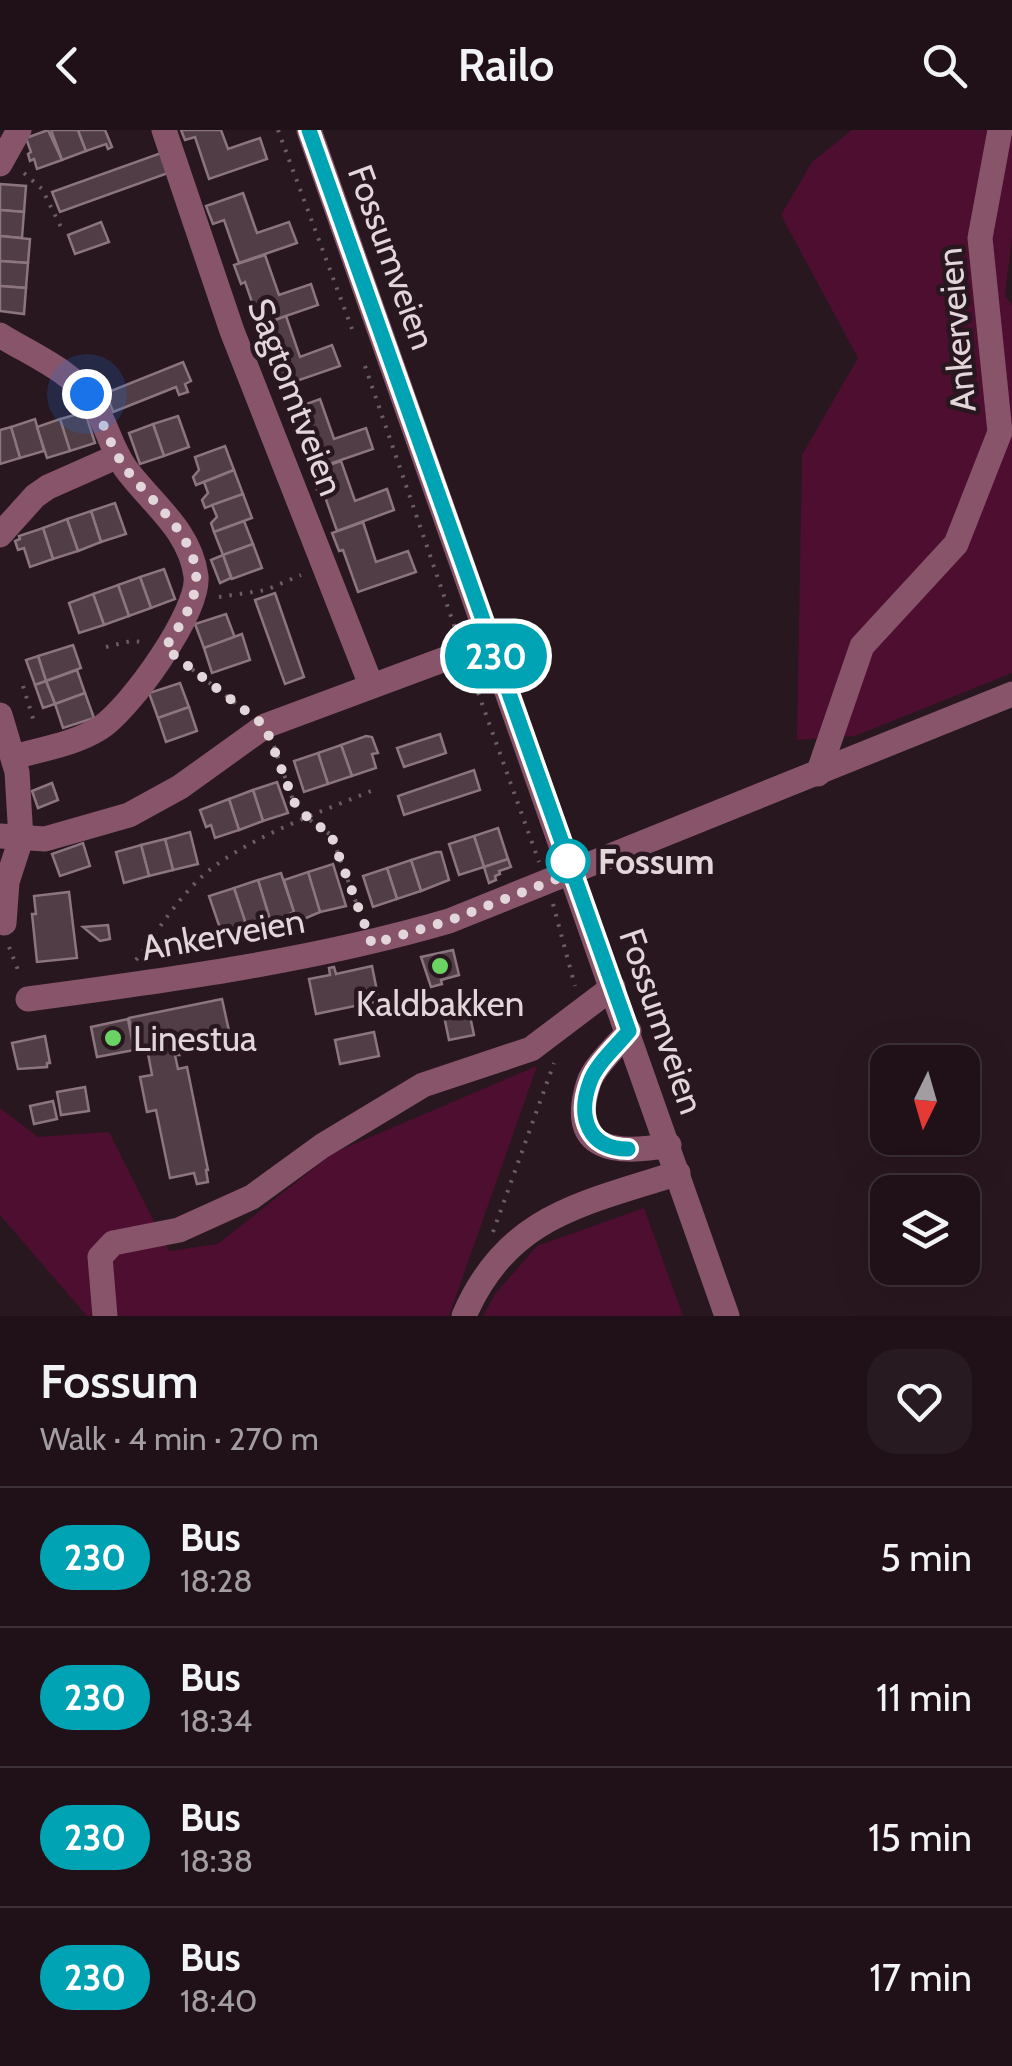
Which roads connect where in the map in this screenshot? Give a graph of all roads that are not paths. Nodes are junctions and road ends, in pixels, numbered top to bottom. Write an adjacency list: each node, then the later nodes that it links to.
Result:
1 (18, 130): 5 (street)
2 (164, 130): 10 (street, Sagtomtveien)
3 (309, 130): 9 (street, Fossumveien)
4 (1000, 130): 14 (street, Ankerveien)
5 (1, 163)
6 (0, 335): 7 (street)
7 (118, 456): 8 (street); 13 (street)
8 (0, 535)
9 (491, 642): 10 (street); 16 (street, Fossumveien)
10 (371, 685): 15 (street)
11 (1012, 694): 14 (street, Ankerveien)
12 (0, 716): 13 (street)
13 (14, 756): 15 (street)
14 (818, 774): 16 (street, Ankerveien)
15 (10, 837): 17 (street)
16 (572, 873): 18 (street, Fossumveien); 19 (street, Ankerveien)
17 (4, 923)
18 (613, 987): 20 (street, Fossumveien); 23 (street)
19 (28, 998)
20 (629, 1031): 21 (street, Fossumveien); 21 (street)
21 (668, 1145): 22 (street, Fossumveien)
22 (678, 1173): 24 (street); 25 (street, Fossumveien)
23 (105, 1316)
24 (464, 1316)
25 (727, 1316)

